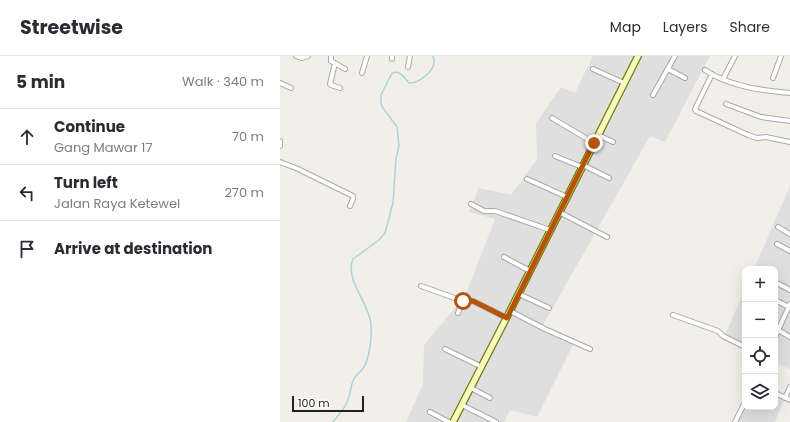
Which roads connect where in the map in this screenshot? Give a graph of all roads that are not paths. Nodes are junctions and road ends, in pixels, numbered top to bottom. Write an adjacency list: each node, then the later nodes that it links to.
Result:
1 (296, 56): 2 (street)
2 (308, 56)
3 (331, 56): 10 (street)
4 (367, 56): 16 (street)
5 (410, 56): 11 (street)
6 (638, 56): 22 (main road)
7 (675, 56): 13 (street)
8 (735, 56): 20 (street)
9 (781, 56): 19 (street)
10 (335, 63): 12 (street); 24 (street)
11 (408, 67)
12 (345, 69)
13 (668, 69): 18 (street); 26 (street)
14 (593, 70): 22 (street)
15 (706, 70): 17 (street)
16 (362, 73)
17 (712, 74): 20 (street); 33 (street)
18 (685, 78)
19 (773, 78)
20 (723, 79): 25 (street)
21 (280, 83): 23 (street)
22 (624, 83): 30 (main road)
23 (291, 88)
24 (340, 88)
25 (790, 92)
26 (653, 95)
27 (726, 104): 29 (street)
28 (552, 118): 34 (street)
29 (790, 121)
30 (598, 135): 32 (street); 34 (main road)
31 (280, 142): 35 (street)
32 (613, 142)
33 (790, 142)
34 (594, 143): 38 (main road)
35 (280, 146)
36 (555, 156): 38 (street)
37 (280, 162): 43 (street)
38 (583, 166): 39 (street); 41 (main road)
39 (609, 178)
40 (527, 179): 41 (street)
41 (567, 197): 44 (main road)
42 (471, 204): 46 (street)
43 (350, 206)
44 (559, 212): 46 (main road); 48 (street)
45 (778, 227): 47 (street)
46 (550, 230): 52 (main road)
47 (790, 234)
48 (607, 237)
49 (777, 244): 50 (street)
50 (790, 251)
51 (504, 257): 52 (street)
52 (530, 271): 56 (main road)
53 (778, 284): 55 (street)
54 (420, 286): 57 (street)
55 (790, 290)
56 (519, 294): 60 (street); 61 (main road)
57 (463, 301): 62 (street); 64 (street)
58 (778, 301): 59 (street)
59 (789, 305): 65 (street)
60 (549, 308)
61 (510, 311): 64 (main road); 69 (street)
62 (458, 312)
63 (673, 316): 67 (street)
64 (507, 318): 70 (main road)
65 (778, 330): 66 (street)
66 (790, 337)
67 (742, 346)
68 (444, 349): 70 (street)
69 (590, 349)
70 (482, 367): 72 (main road)
71 (790, 387): 75 (street)
72 (471, 388): 74 (street); 77 (main road)
73 (778, 394): 75 (street)
74 (490, 398)
75 (785, 398): 76 (street)
76 (790, 400)
77 (462, 405): 81 (main road); 82 (street)
78 (742, 409): 83 (street)
79 (430, 412): 80 (street)
80 (449, 422)
81 (453, 422)
82 (496, 422)
83 (736, 422)

